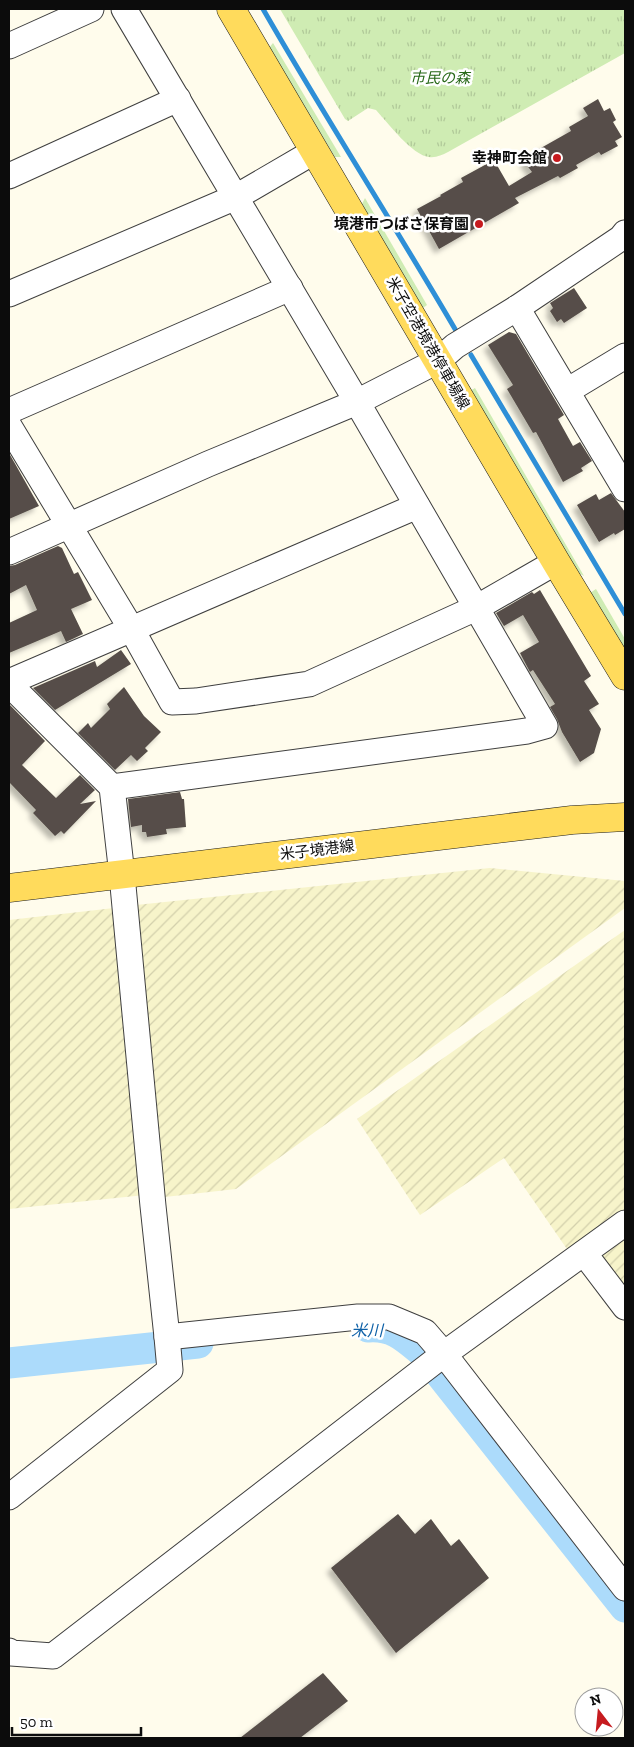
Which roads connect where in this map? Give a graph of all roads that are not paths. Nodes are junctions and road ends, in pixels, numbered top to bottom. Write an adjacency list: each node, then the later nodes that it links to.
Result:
1 (91, 9): 4 (street)
2 (124, 9): 5 (street)
3 (231, 9): 6 (main road, 米子空港境港停車場線)
4 (9, 46)
5 (178, 100): 7 (street); 8 (street)
6 (315, 151): 8 (street); 14 (main road, 米子空港境港停車場線)
7 (9, 176)
8 (236, 197): 10 (street); 11 (street)
9 (625, 234): 12 (street)
10 (290, 288): 16 (street); 17 (street)
11 (9, 294)
12 (517, 308): 14 (street); 15 (street)
13 (625, 356): 15 (street)
14 (439, 360): 16 (street); 23 (main road, 米子空港境港停車場線)
15 (567, 391): 19 (street)
16 (357, 402): 20 (street); 21 (street)
17 (9, 411)
18 (9, 426): 21 (street)
19 (624, 486)
20 (418, 506): 24 (street); 25 (street)
21 (68, 527): 22 (street); 25 (street)
22 (9, 552)
23 (556, 562): 24 (street); 26 (main road, 米子空港境港停車場線)
24 (476, 608): 25 (street); 28 (street)
25 (132, 630): 27 (street)
26 (625, 676)
27 (9, 683): 28 (street)
28 (112, 787): 30 (street)
29 (625, 817): 30 (main road, 米子境港線)
30 (122, 875): 31 (main road, 米子境港線); 35 (street)
31 (9, 888)
32 (625, 1223): 33 (street)
33 (584, 1253): 34 (street); 36 (street)
34 (625, 1307)
35 (167, 1337): 36 (street); 37 (street)
36 (444, 1354): 38 (street); 39 (street)
37 (9, 1497)
38 (622, 1578)
39 (9, 1651)

